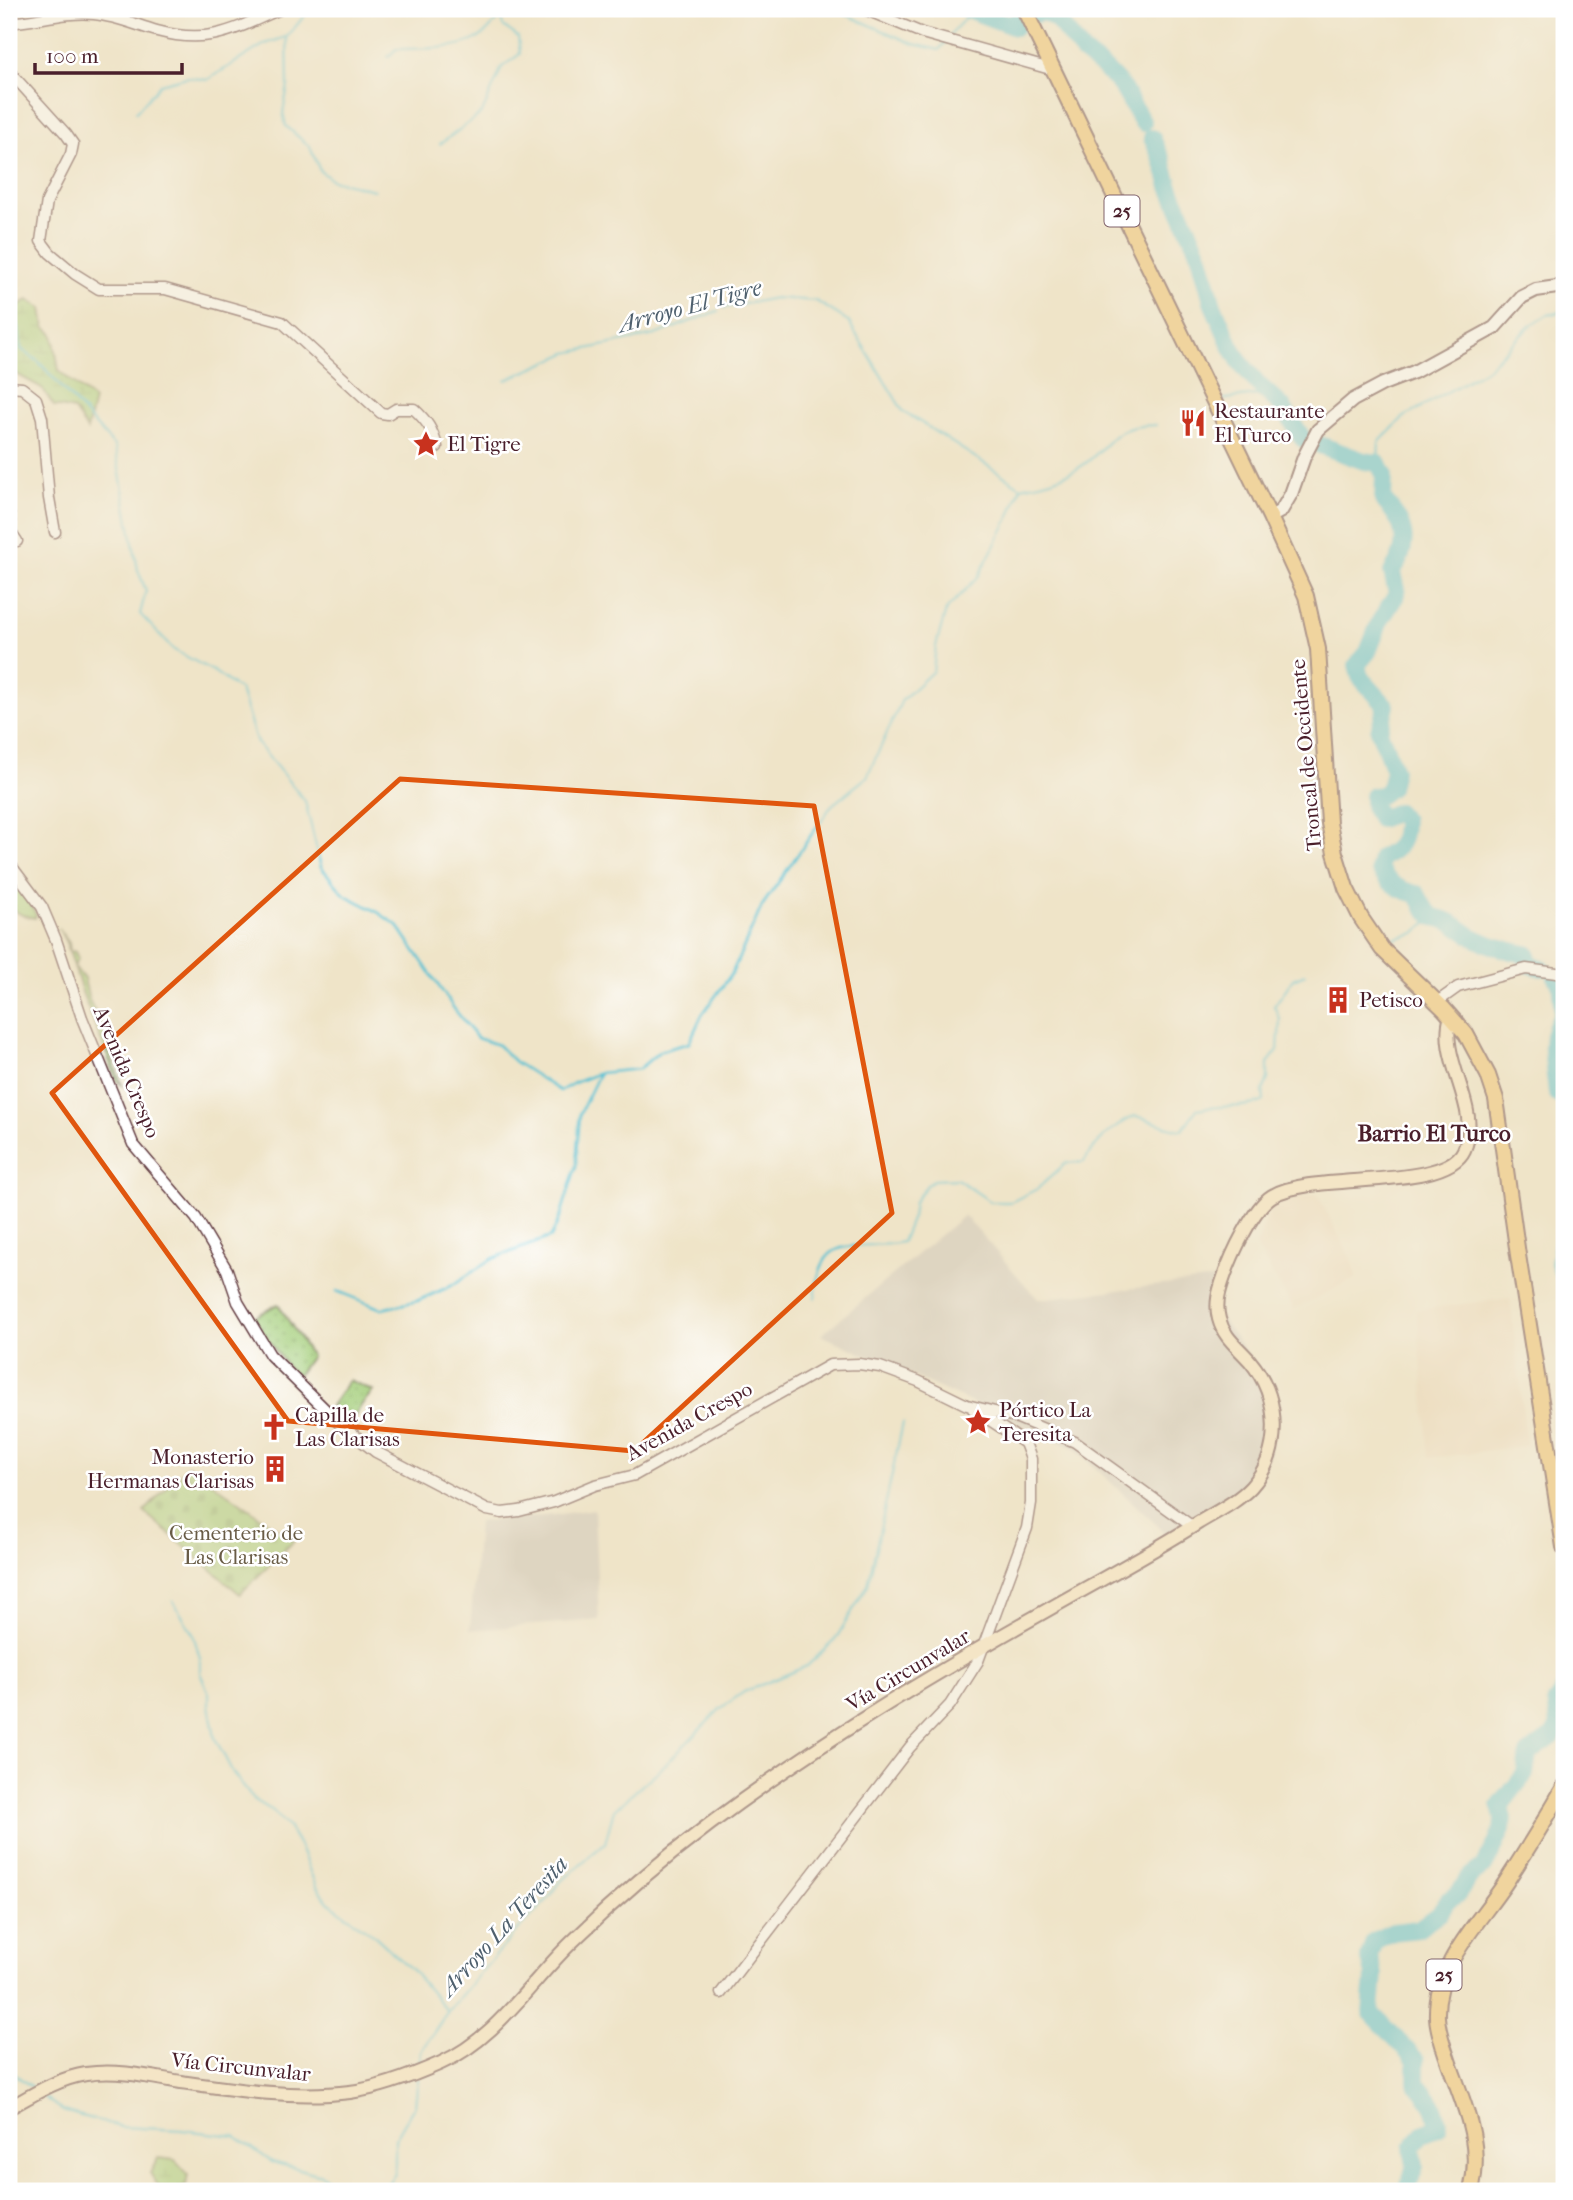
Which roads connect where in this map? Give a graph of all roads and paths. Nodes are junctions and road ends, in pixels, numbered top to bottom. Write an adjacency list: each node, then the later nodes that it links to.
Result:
1 (280, 9): 4 (street)
2 (864, 9): 5 (street)
3 (1024, 9): 5 (main road, Troncal de Occidente / 25)
4 (9, 23)
5 (1054, 70): 11 (main road, Troncal de Occidente / 25)
6 (9, 71): 9 (street)
7 (1564, 286): 11 (street)
8 (9, 387): 12 (street)
9 (437, 447)
10 (9, 514): 13 (street)
11 (1270, 517): 16 (main road, Troncal de Occidente / 25)
12 (55, 532)
13 (18, 541)
14 (9, 863): 18 (street, Avenida Crespo)
15 (1564, 974): 16 (street)
16 (1437, 1002): 17 (main road, Troncal de Occidente / 25)
17 (1451, 1016): 19 (main road, Vía Circunvalar); 20 (main road, Troncal de Occidente / 25)
18 (967, 1405): 19 (street, Avenida Crespo); 21 (street)
19 (1192, 1527): 21 (main road, Vía Circunvalar)
20 (1564, 1547)
21 (983, 1647): 23 (street); 24 (main road, Vía Circunvalar)
22 (1564, 1787): 25 (main road, 25)
23 (721, 1993)
24 (9, 2108)
25 (1471, 2191)

